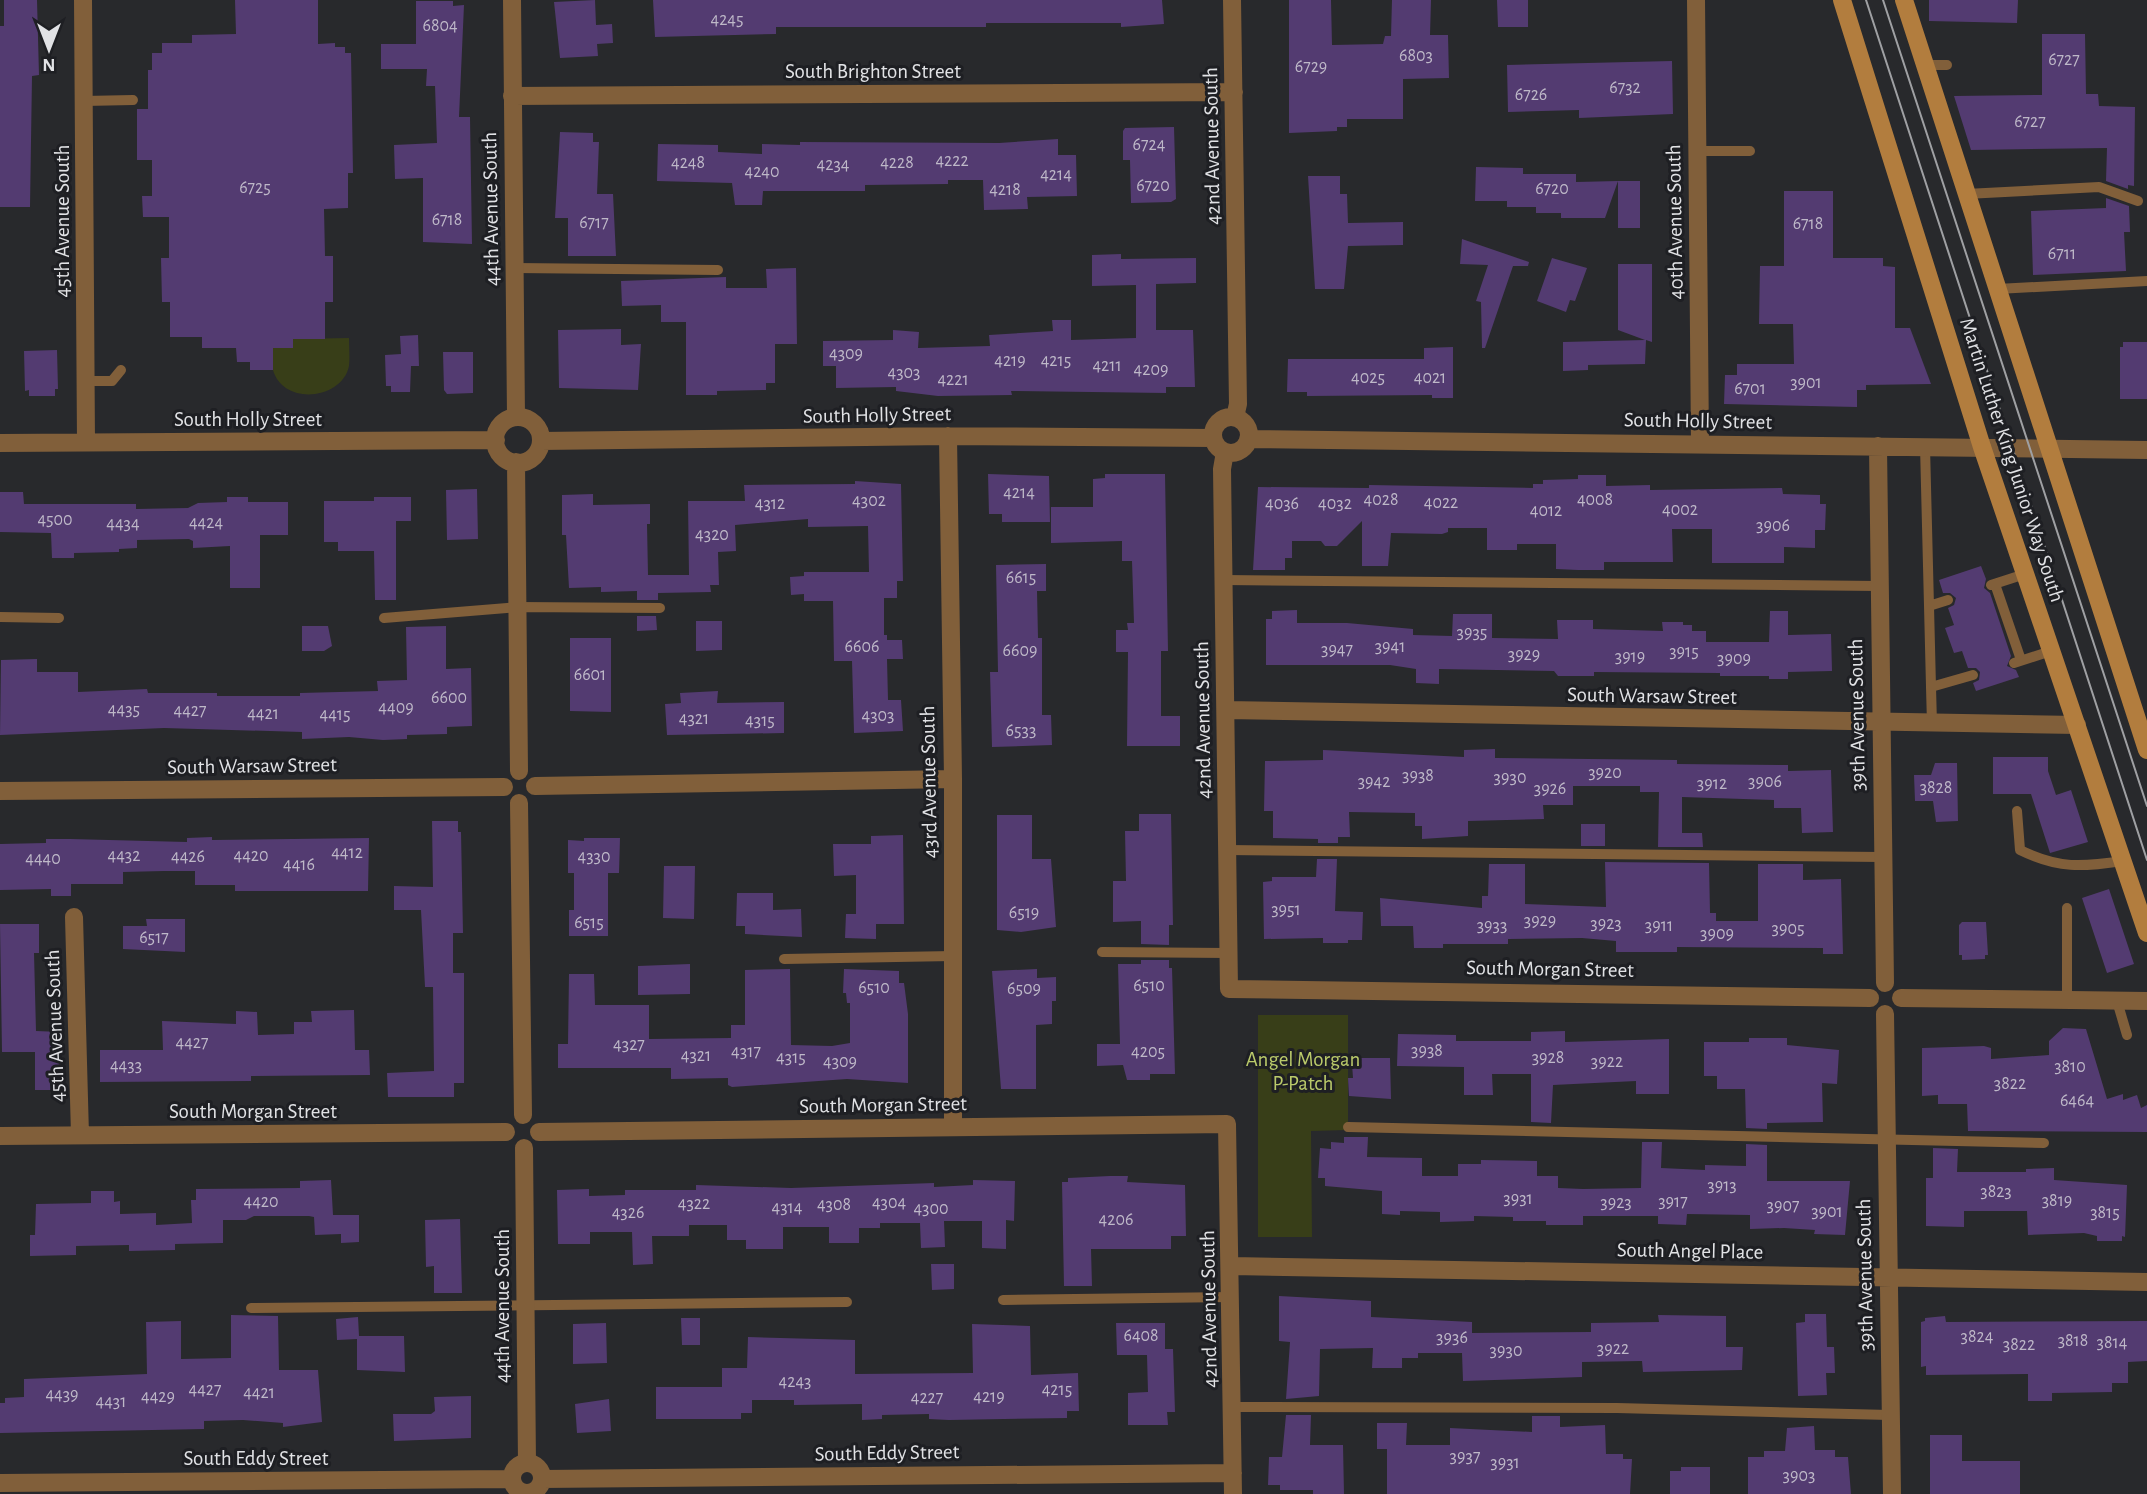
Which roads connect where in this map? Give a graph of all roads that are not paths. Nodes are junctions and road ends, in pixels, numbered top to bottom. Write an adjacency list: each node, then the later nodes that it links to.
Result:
1 (83, 0): 12 (street, 45th Avenue South)
2 (512, 0): 10 (street, 44th Avenue South)
3 (1232, 0): 9 (street, 42nd Avenue South)
4 (1696, 0): 13 (street, 40th Avenue South)
5 (1842, 0): 35 (main road, Martin Luther King Junior Way South)
6 (1904, 0): 7 (main road, Martin Luther King Junior Way South)
7 (1925, 65): 8 (lane); 15 (main road, Martin Luther King Junior Way South)
8 (1947, 65)
9 (1234, 92): 10 (street, South Brighton Street); 24 (street, 42nd Avenue South)
10 (512, 96): 17 (street, 44th Avenue South)
11 (133, 100): 12 (lane)
12 (84, 101): 22 (street, 45th Avenue South)
13 (1697, 150): 14 (lane); 32 (street, 40th Avenue South)
14 (1750, 151)
15 (1966, 194): 16 (lane); 20 (main road, Martin Luther King Junior Way South)
16 (2138, 201)
17 (515, 268): 18 (lane); 23 (street, 44th Avenue South)
18 (718, 270)
19 (2147, 281): 20 (lane)
20 (1997, 289): 36 (main road, Martin Luther King Junior Way South)
21 (121, 370): 22 (lane)
22 (86, 381): 30 (street, 45th Avenue South)
23 (516, 417): 28 (street); 29 (street)
24 (1235, 417): 26 (street); 27 (street)
25 (948, 436): 26 (street, South Holly Street); 29 (street, South Holly Street); 60 (street, 43rd Avenue South)
26 (1213, 438): 38 (street)
27 (1248, 439): 32 (street, South Holly Street); 38 (street)
28 (496, 440): 30 (street, South Holly Street); 39 (street)
29 (541, 441): 39 (street)
30 (86, 442): 31 (street, South Holly Street)
31 (0, 443)
32 (1700, 444): 33 (street, South Holly Street)
33 (1878, 446): 34 (street, South Holly Street); 42 (street, 39th Avenue South)
34 (1925, 446): 35 (street, South Holly Street); 44 (lane)
35 (1982, 447): 36 (street, South Holly Street); 40 (main road, Martin Luther King Junior Way South)
36 (2047, 449): 37 (street, South Holly Street); 57 (main road, Martin Luther King Junior Way South)
37 (2147, 450)
38 (1225, 452): 41 (street, 42nd Avenue South)
39 (516, 462): 45 (street)
40 (2025, 574): 50 (main road, Martin Luther King Junior Way South); 50 (lane)
41 (1224, 580): 42 (lane); 53 (street, 42nd Avenue South)
42 (1879, 586): 54 (street, 39th Avenue South)
43 (1948, 600): 44 (lane)
44 (1929, 606): 52 (lane)
45 (519, 607): 46 (lane); 49 (lane); 59 (street)
46 (660, 608)
47 (0, 617): 48 (lane)
48 (59, 618)
49 (384, 618)
50 (2051, 651): 56 (main road, Martin Luther King Junior Way South)
51 (1973, 675): 52 (lane)
52 (1931, 687): 55 (lane)
53 (1226, 710): 54 (street, South Warsaw Street); 66 (street, 42nd Avenue South)
54 (1880, 723): 55 (street, South Warsaw Street); 67 (street, 39th Avenue South)
55 (1931, 724): 56 (street, South Warsaw Street)
56 (2077, 725): 68 (main road, Martin Luther King Junior Way South)
57 (2144, 732): 58 (main road, Martin Luther King Junior Way South)
58 (2147, 750)
59 (519, 771): 61 (street); 62 (street)
60 (953, 779): 61 (street); 74 (street, 43rd Avenue South)
61 (535, 786): 64 (street)
62 (504, 787): 63 (street, South Warsaw Street); 64 (street)
63 (0, 791)
64 (519, 803): 85 (street)
65 (2017, 811): 68 (lane)
66 (1227, 850): 67 (lane); 73 (street, 42nd Avenue South)
67 (1881, 857): 76 (street, 39th Avenue South)
68 (2123, 861): 71 (main road, Martin Luther King Junior Way South)
69 (2067, 908): 80 (lane)
70 (74, 917): 91 (street, 45th Avenue South)
71 (2147, 933)
72 (1102, 952): 73 (lane)
73 (1228, 953): 77 (street, 42nd Avenue South)
74 (953, 956): 75 (lane); 88 (street, 43rd Avenue South)
75 (784, 959)
76 (1885, 983): 78 (street); 79 (street)
77 (1228, 989): 78 (street, South Morgan Street)
78 (1870, 998): 83 (street)
79 (1901, 998): 80 (street); 83 (street)
80 (2067, 1001): 81 (street)
81 (2117, 1001): 82 (street); 84 (lane)
82 (2147, 1001)
83 (1885, 1014): 93 (street, 39th Avenue South)
84 (2127, 1035)
85 (523, 1115): 89 (street); 90 (street)
86 (1227, 1124): 88 (street, South Morgan Street); 96 (street, 42nd Avenue South)
87 (1348, 1126): 93 (lane)
88 (953, 1127): 90 (street, South Morgan Street)
89 (506, 1132): 91 (street, South Morgan Street); 95 (street)
90 (540, 1132): 95 (street)
91 (80, 1135): 92 (street, South Morgan Street)
92 (0, 1136)
93 (1885, 1140): 94 (lane); 97 (street, 39th Avenue South)
94 (2044, 1143)
95 (524, 1148): 102 (street, 44th Avenue South)
96 (1232, 1266): 97 (street, South Angel Place); 99 (street, 42nd Avenue South)
97 (1888, 1278): 98 (street, South Angel Place); 105 (street, 39th Avenue South)
98 (2147, 1283)
99 (1232, 1297): 100 (lane); 104 (street, 42nd Avenue South)
100 (1003, 1300)
101 (847, 1301): 102 (lane)
102 (524, 1304): 103 (lane); 106 (street, 44th Avenue South)
103 (251, 1308)
104 (1233, 1407): 105 (lane); 107 (street, 42nd Avenue South)
105 (1890, 1415): 114 (street, 39th Avenue South)
106 (527, 1463): 108 (street); 109 (street)
107 (1233, 1473): 109 (street, South Eddy Street); 113 (street, 42nd Avenue South)
108 (512, 1479): 111 (street, South Eddy Street); 112 (street)
109 (542, 1479): 112 (street)
110 (0, 1483): 111 (street, South Eddy Street)
111 (60, 1488)
112 (526, 1494)
113 (1233, 1494)
114 (1892, 1494)

